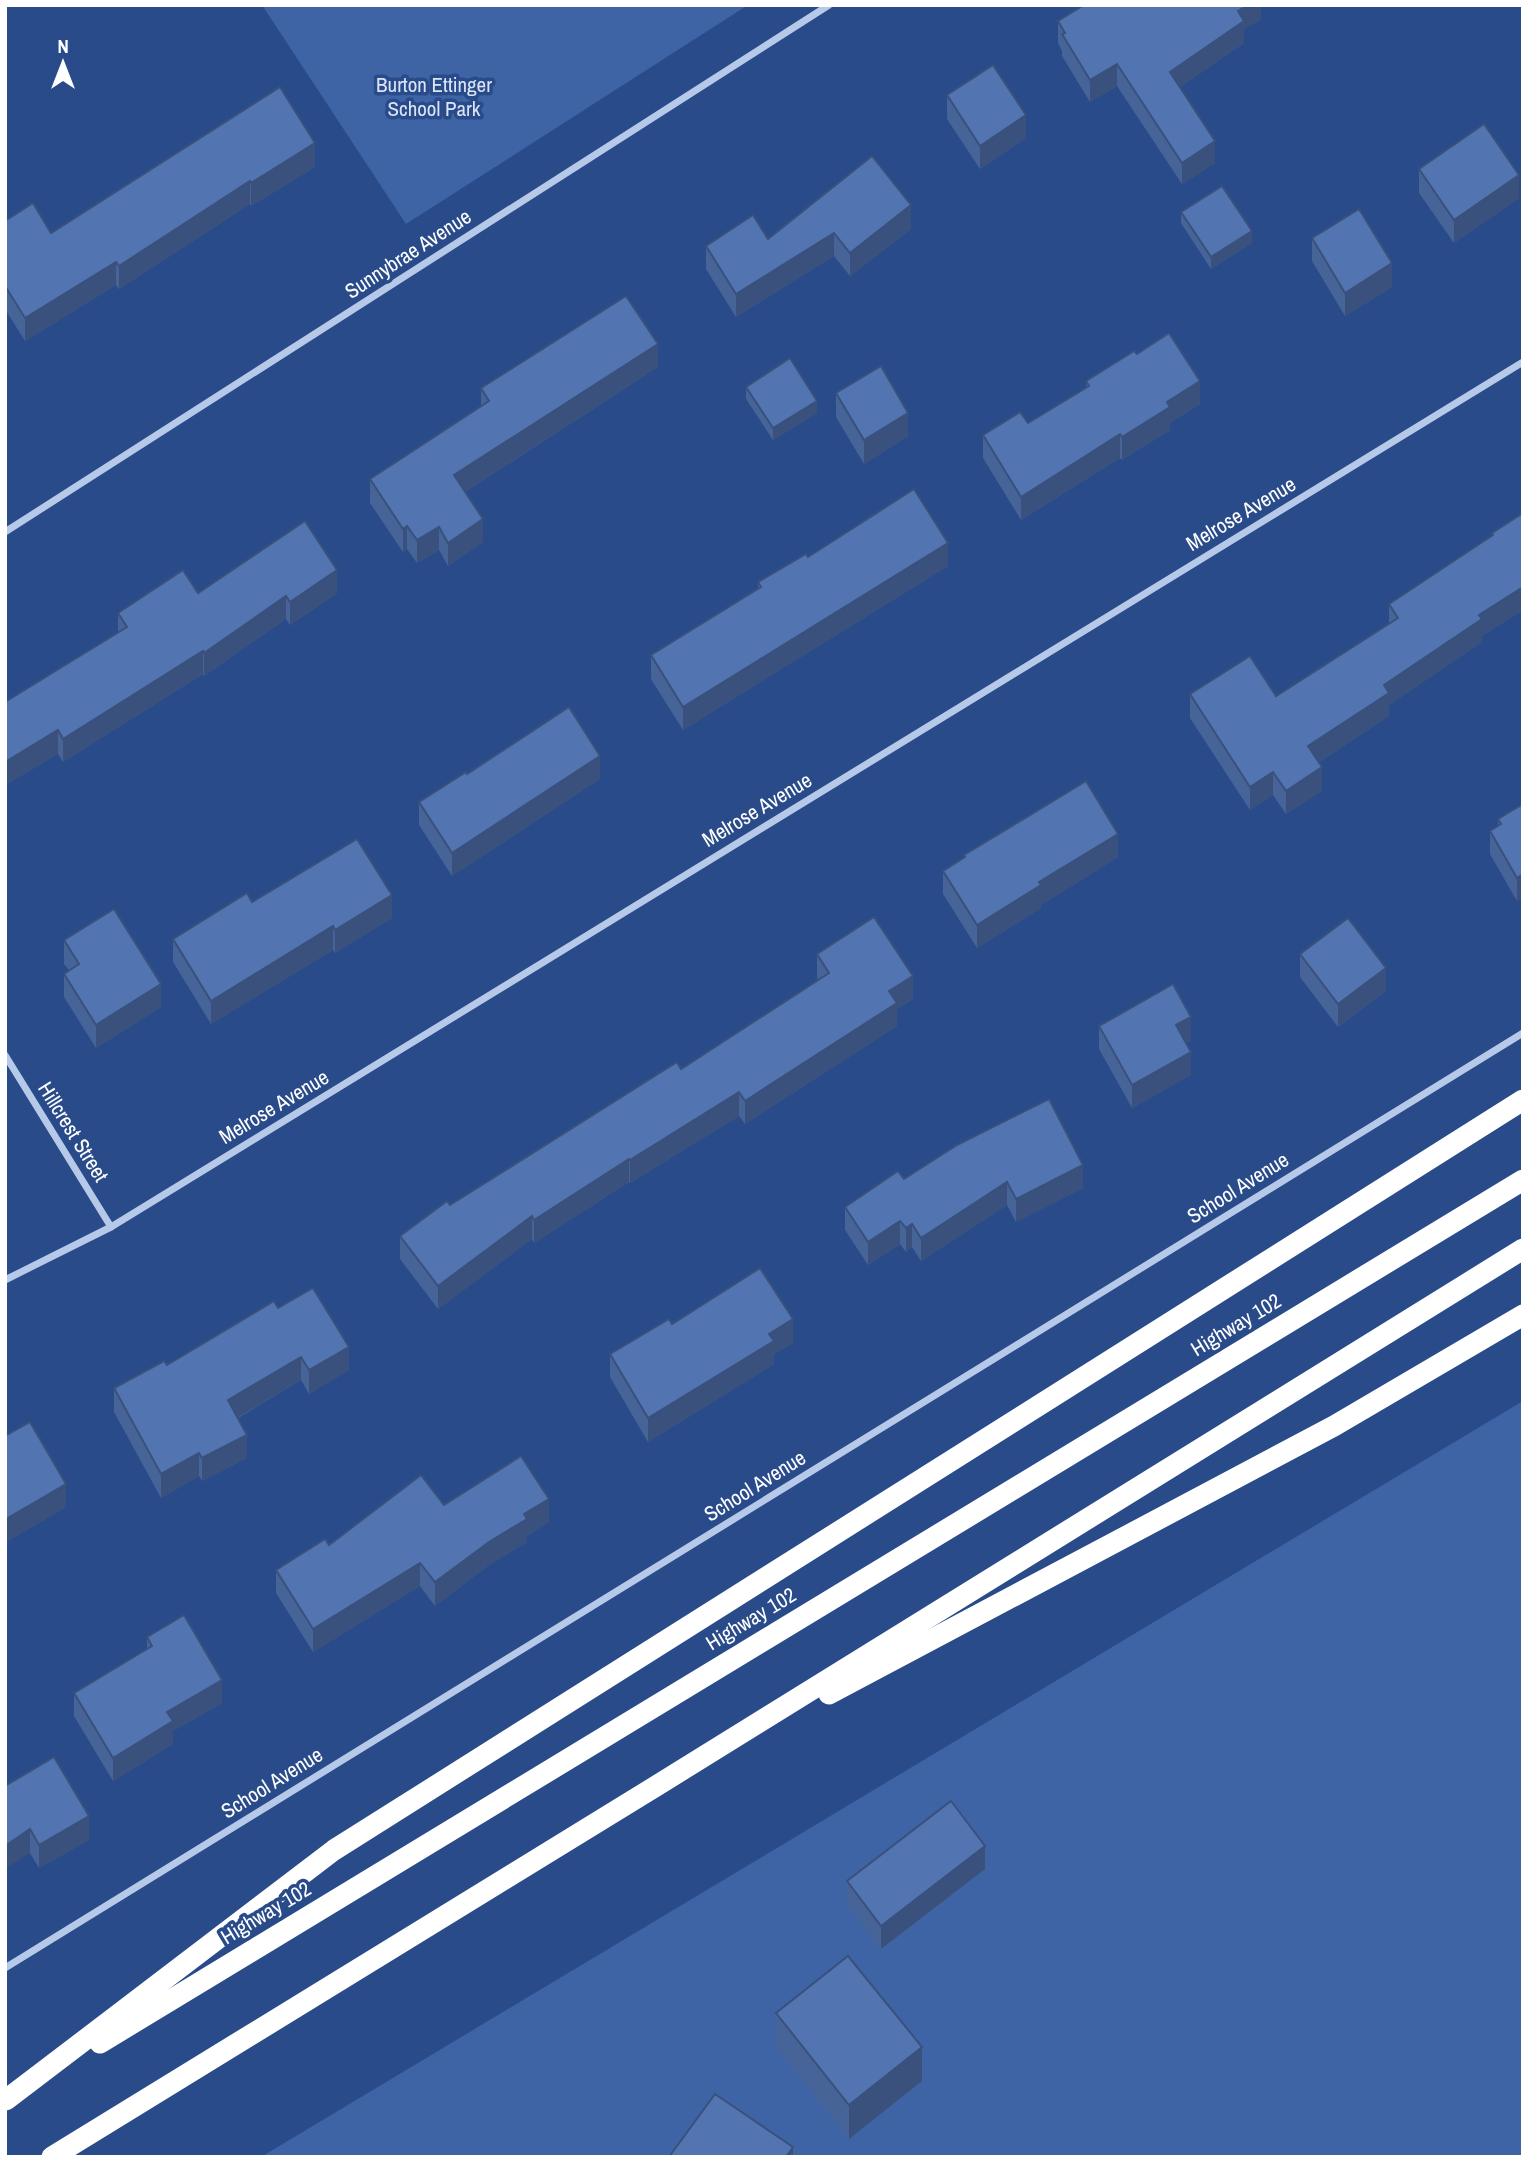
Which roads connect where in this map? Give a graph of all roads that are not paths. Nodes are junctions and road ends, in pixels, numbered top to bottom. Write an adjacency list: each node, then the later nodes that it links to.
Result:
1 (829, 5): 3 (street, Sunnybrae Avenue)
2 (1523, 362): 8 (street, Melrose Avenue)
3 (5, 532)
4 (1523, 1033): 13 (street, School Avenue)
5 (5, 1055): 8 (street, Hillcrest Street)
6 (1523, 1100): 14 (highway)
7 (1523, 1180): 14 (highway, Highway 102)
8 (111, 1227): 10 (street, Melrose Avenue)
9 (1523, 1249): 12 (highway)
10 (5, 1280)
11 (1523, 1315): 12 (highway)
12 (660, 1783): 15 (highway)
13 (5, 1968)
14 (6, 2100)
15 (52, 2157)

